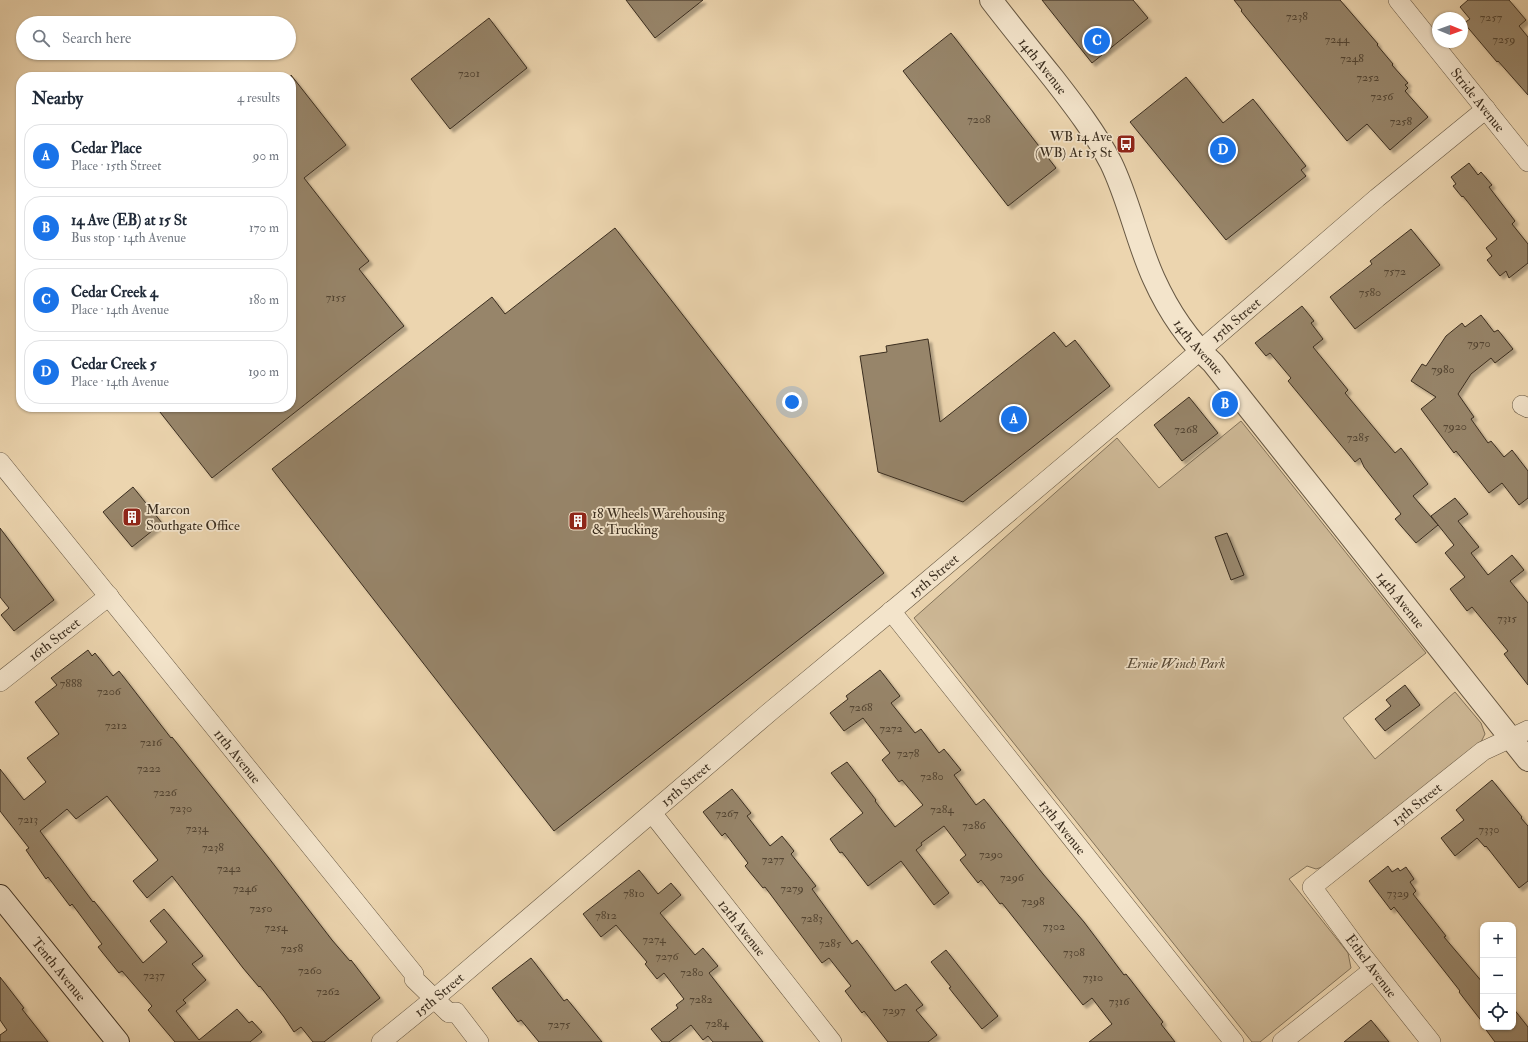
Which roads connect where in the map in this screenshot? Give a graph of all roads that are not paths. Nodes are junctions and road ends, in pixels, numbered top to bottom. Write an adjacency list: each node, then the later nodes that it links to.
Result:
1 (990, 0): 5 (street, 14th Avenue)
2 (1398, 0): 3 (street, Stride Avenue)
3 (1486, 109): 4 (street, Stride Avenue); 5 (street, 15th Street)
4 (1528, 162)
5 (1199, 350): 8 (street, 15th Street); 10 (street, 14th Avenue)
6 (0, 462): 7 (street, 11th Avenue)
7 (108, 596): 9 (street, 16th Street); 16 (street, 11th Avenue)
8 (891, 611): 12 (street, 15th Street); 21 (street, 13th Avenue)
9 (0, 682)
10 (1520, 735): 11 (street, 14th Avenue); 13 (street, 13th Street)
11 (1528, 760)
12 (652, 813): 16 (street, 15th Street); 20 (street, 12th Avenue)
13 (1312, 888): 15 (street, Ethel Avenue)
14 (0, 896): 17 (street, Tenth Avenue)
15 (1373, 970): 22 (street); 23 (street, Ethel Avenue)
16 (434, 999): 18 (street, 15th Street); 19 (street, 11th Avenue)
17 (118, 1042)
18 (381, 1042)
19 (479, 1042)
20 (832, 1042)
21 (1234, 1042)
22 (1282, 1042)
23 (1431, 1042)

